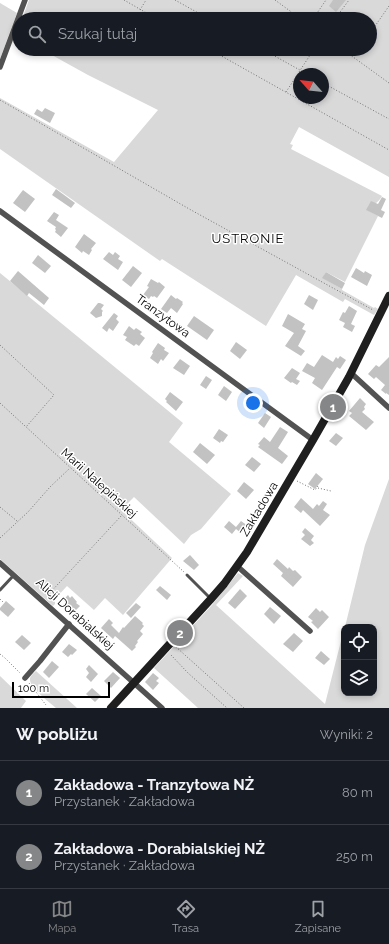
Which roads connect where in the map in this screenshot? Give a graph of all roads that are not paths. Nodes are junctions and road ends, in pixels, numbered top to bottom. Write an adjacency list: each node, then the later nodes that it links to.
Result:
1 (25, 0): 2 (street)
2 (21, 12)
3 (12, 35): 4 (street)
4 (0, 67)
5 (0, 211): 9 (street, Tranzytowa)
6 (389, 296): 7 (street, Zakładowa)
7 (351, 373): 8 (street); 9 (street, Zakładowa)
8 (389, 408)
9 (313, 440): 11 (street, Zakładowa)
10 (0, 563): 12 (street, Alicji Dorabialskiej)
11 (238, 566): 15 (street, Zakładowa); 17 (street)
12 (14, 575): 14 (lane); 16 (street, Alicji Dorabialskiej)
13 (187, 575): 15 (lane)
14 (0, 590)
15 (211, 599): 19 (street, Zakładowa)
16 (69, 624): 18 (street); 19 (street, Alicji Dorabialskiej)
17 (310, 631)
18 (25, 678)
19 (135, 683): 20 (street, Zakładowa); 21 (street, Alicji Dorabialskiej)
20 (111, 708)
21 (162, 708)

